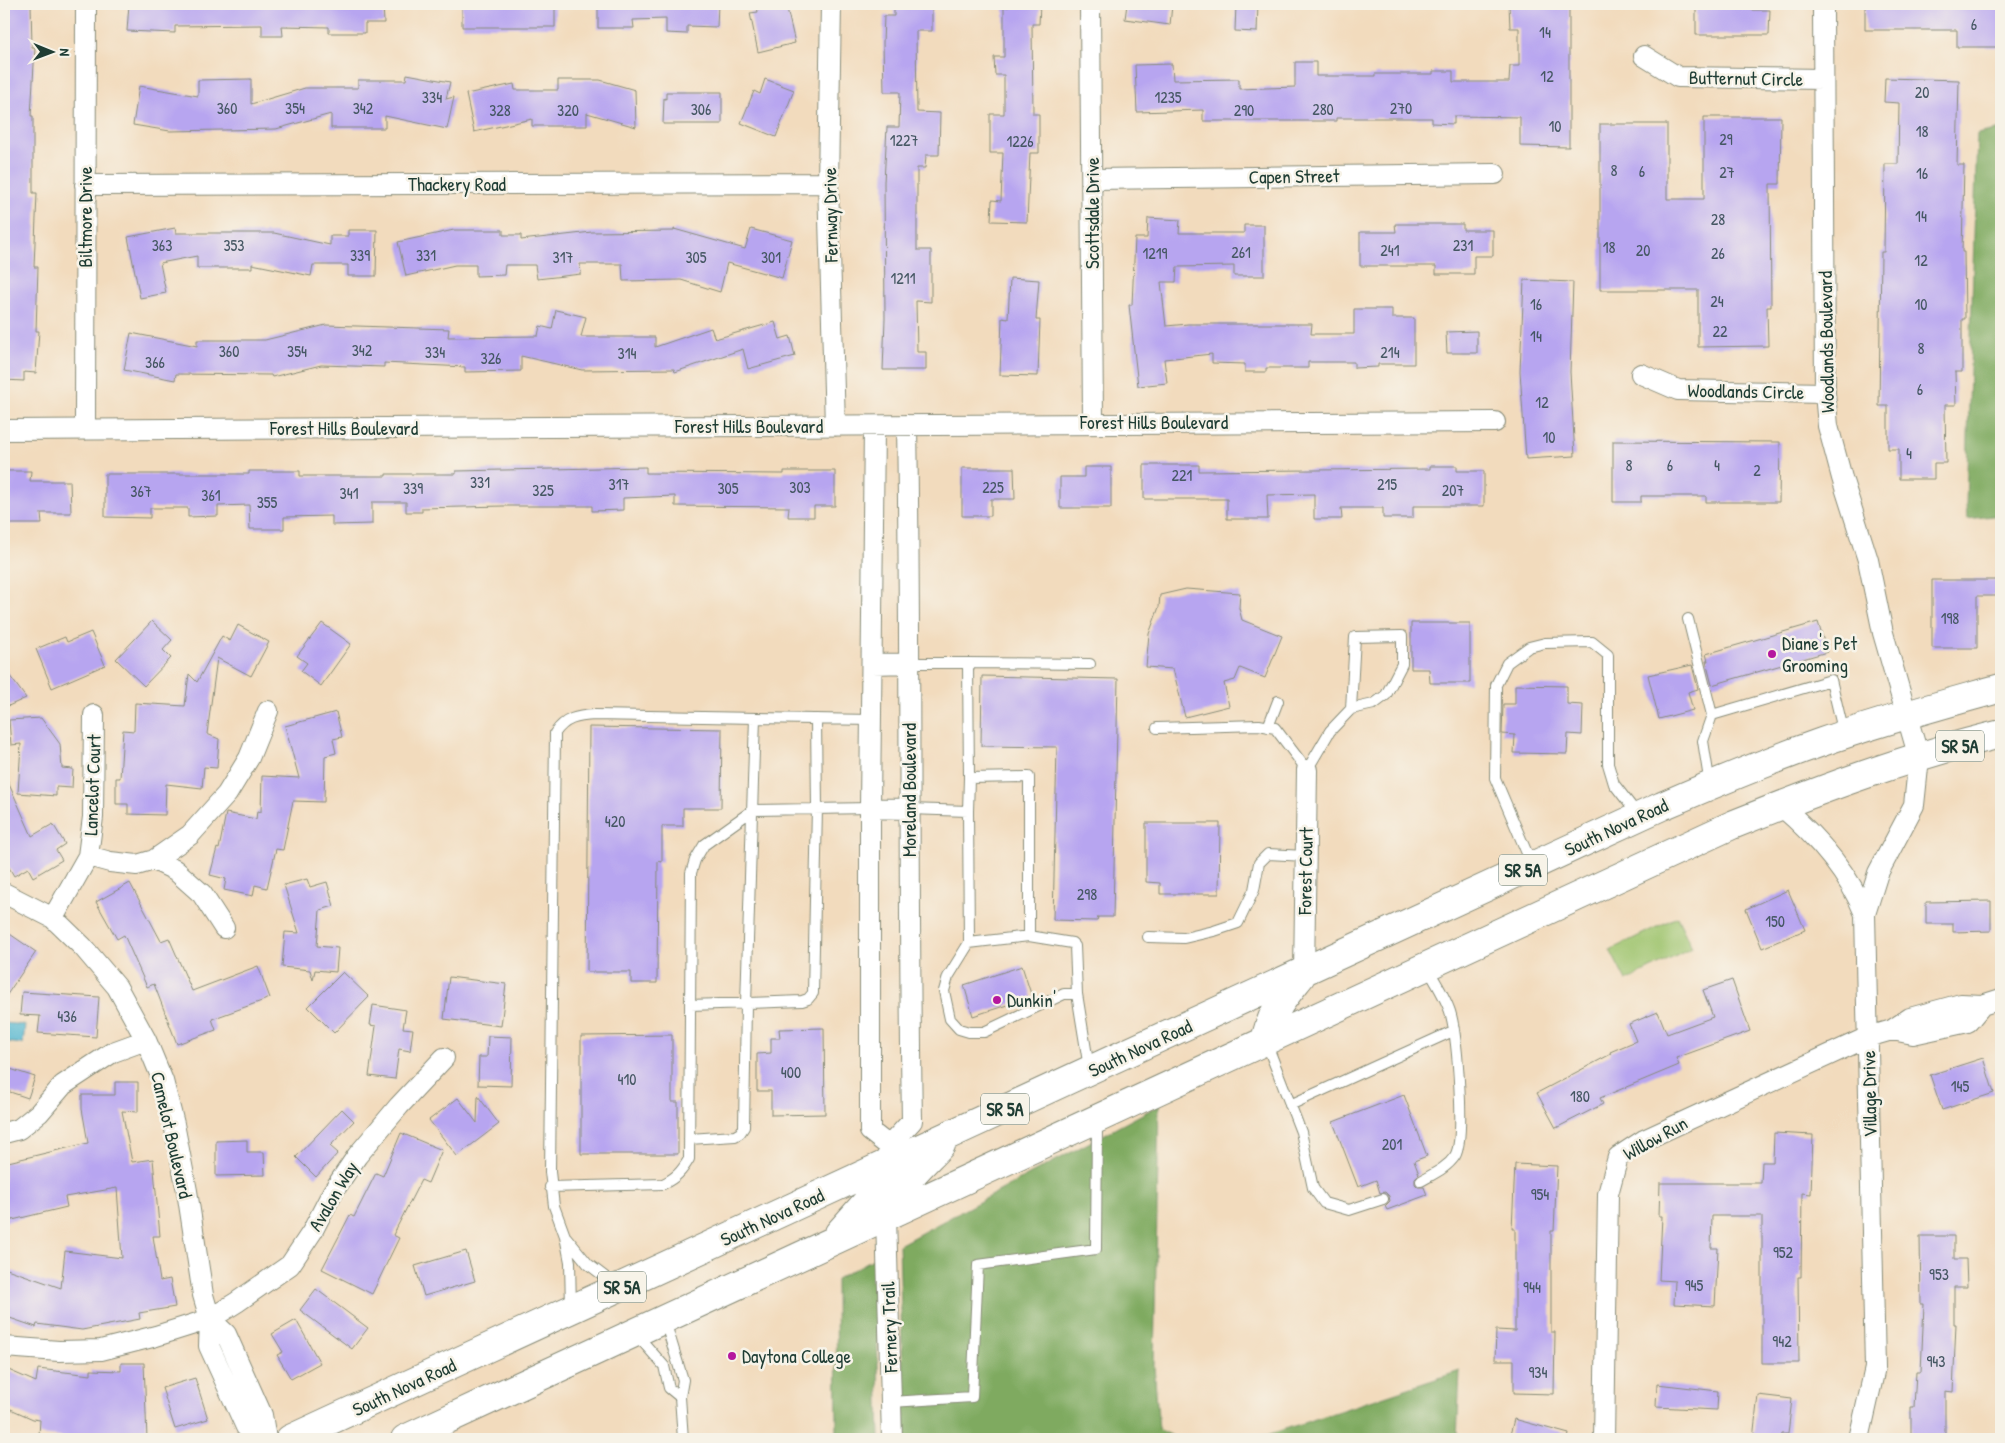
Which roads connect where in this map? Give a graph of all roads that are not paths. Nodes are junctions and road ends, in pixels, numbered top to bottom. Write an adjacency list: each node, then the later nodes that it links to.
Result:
1 (86, 4): 10 (street, Biltmore Drive)
2 (831, 4): 9 (street, Fernway Drive)
3 (1090, 4): 8 (street, Scottsdale Drive)
4 (1823, 4): 6 (street, Woodlands Boulevard)
5 (1644, 56): 6 (street, Butternut Circle)
6 (1823, 79): 12 (street, Woodlands Boulevard)
7 (1495, 174): 8 (street, Capen Street)
8 (1093, 179): 13 (street, Scottsdale Drive)
9 (828, 183): 10 (street, Thackery Road); 16 (street, Fernway Drive)
10 (85, 185): 19 (street, Biltmore Drive)
11 (1641, 374): 12 (street, Woodlands Circle)
12 (1825, 393): 31 (street, Woodlands Boulevard)
13 (1093, 422): 14 (street, Forest Hills Boulevard); 15 (street, Forest Hills Boulevard)
14 (1495, 422)
15 (907, 425): 17 (street, Forest Hills Boulevard); 23 (street, Moreland Boulevard)
16 (834, 426): 17 (street, Forest Hills Boulevard); 19 (street, Forest Hills Boulevard)
17 (874, 426): 22 (street, Moreland Boulevard)
18 (4, 430): 19 (street, Forest Hills Boulevard)
19 (85, 430)
20 (1688, 619): 30 (lane)
21 (968, 663): 23 (lane); 24 (lane); 41 (lane)
22 (872, 664): 23 (street); 34 (street, Moreland Boulevard)
23 (909, 664): 46 (street, Moreland Boulevard)
24 (1090, 664)
25 (2001, 688): 31 (main road, South Nova Road / SR 5A)
26 (1278, 701): 35 (lane)
27 (1351, 709): 27 (lane); 40 (lane)
28 (268, 711): 52 (street, Lancelot Court)
29 (94, 715): 50 (street, Lancelot Court)
30 (1712, 715): 38 (lane); 42 (lane)
31 (1907, 715): 38 (main road, South Nova Road / SR 5A); 39 (street, Woodlands Boulevard)
32 (755, 718): 33 (lane); 47 (lane); 80 (lane)
33 (816, 719): 34 (lane); 44 (lane)
34 (872, 720): 45 (street, Moreland Boulevard)
35 (1268, 727): 36 (lane); 40 (lane)
36 (1156, 728)
37 (2001, 734): 39 (main road, SR 5A)
38 (1844, 735): 42 (main road, South Nova Road / SR 5A)
39 (1920, 758): 43 (main road, SR 5A); 55 (street, Village Drive)
40 (1307, 770): 51 (street, Forest Court)
41 (969, 778): 48 (lane); 58 (lane)
42 (1710, 785): 49 (main road, South Nova Road / SR 5A)
43 (1781, 806): 55 (street); 61 (main road, SR 5A)
44 (817, 808): 45 (lane); 47 (lane); 66 (lane)
45 (870, 808): 46 (street); 78 (street, Moreland Boulevard)
46 (909, 809): 48 (lane); 78 (street, Moreland Boulevard)
47 (753, 810): 65 (lane); 66 (lane)
48 (968, 811): 60 (lane)
49 (1638, 816): 53 (main road, South Nova Road / SR 5A); 53 (lane)
50 (88, 856): 52 (street, Lancelot Court); 56 (street, Lancelot Court)
51 (1305, 856): 59 (lane); 62 (street, Forest Court)
52 (154, 860): 57 (street)
53 (1532, 866): 62 (main road, South Nova Road / SR 5A)
54 (4, 894): 56 (street, Camelot Boulevard)
55 (1865, 914): 68 (street, Village Drive)
56 (53, 918): 69 (street, Camelot Boulevard)
57 (224, 928)
58 (1029, 936): 60 (lane); 63 (lane)
59 (1148, 936)
60 (969, 944): 63 (lane)
61 (1427, 966): 67 (lane); 70 (main road, SR 5A)
62 (1304, 972): 70 (main road); 72 (main road, South Nova Road / SR 5A)
63 (1077, 994): 72 (lane)
64 (1992, 1002): 68 (street, Willow Run)
65 (690, 1004): 66 (lane); 77 (lane)
66 (746, 1004): 77 (lane)
67 (1453, 1031): 73 (lane); 79 (lane)
68 (1868, 1037): 99 (street, Willow Run); 100 (street, Village Drive)
69 (146, 1040): 75 (street); 88 (street, Camelot Boulevard)
70 (1265, 1041): 73 (lane); 74 (main road, SR 5A)
71 (444, 1058): 88 (street, Avalon Way)
72 (1089, 1071): 76 (main road, South Nova Road / SR 5A)
73 (1290, 1105): 81 (lane)
74 (1097, 1118): 82 (main road, SR 5A); 92 (lane)
75 (4, 1133)
76 (952, 1133): 78 (main road, South Nova Road / SR 5A); 82 (main road)
77 (689, 1139): 80 (lane)
78 (888, 1155): 84 (main road); 85 (main road, South Nova Road / SR 5A)
79 (1421, 1181)
80 (550, 1187): 83 (lane)
81 (1383, 1200)
82 (886, 1216): 84 (main road, SR 5A); 92 (street, Fernery Trail)
83 (565, 1236): 85 (lane); 86 (lane)
84 (834, 1240): 87 (main road, SR 5A)
85 (619, 1288): 86 (main road, South Nova Road / SR 5A)
86 (570, 1310): 95 (main road, South Nova Road / SR 5A)
87 (664, 1318): 89 (main road, SR 5A); 91 (lane)
88 (210, 1319): 90 (street); 93 (street, Camelot Boulevard); 94 (street, Camelot Boulevard)
89 (636, 1333): 91 (lane); 96 (main road, SR 5A)
90 (4, 1346)
91 (680, 1397): 97 (lane)
92 (891, 1402): 98 (street, Fernery Trail)
93 (258, 1439)
94 (266, 1439)
95 (290, 1439)
96 (404, 1439)
97 (684, 1439)
98 (892, 1439)
99 (1604, 1439)
100 (1859, 1439)

